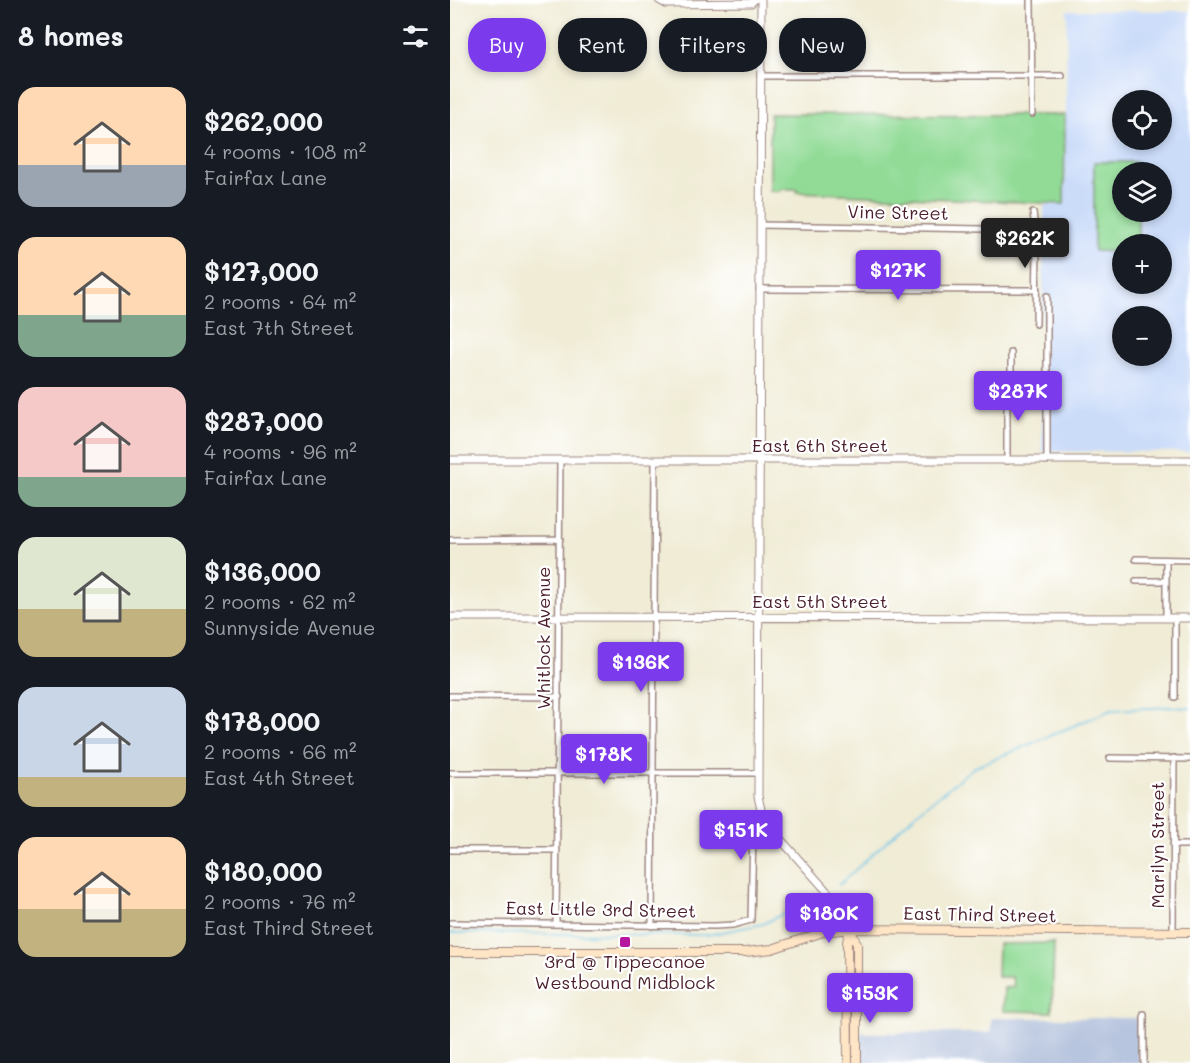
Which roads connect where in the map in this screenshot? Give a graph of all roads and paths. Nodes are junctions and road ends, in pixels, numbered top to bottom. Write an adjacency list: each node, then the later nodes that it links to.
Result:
1 (659, 0): 2 (street)
2 (754, 0)
3 (761, 0): 5 (street)
4 (1031, 0): 6 (street)
5 (760, 76): 6 (street); 10 (street)
6 (1032, 76): 7 (street); 8 (street)
7 (1062, 76)
8 (1032, 114)
9 (1034, 213): 11 (street)
10 (760, 225): 11 (street, Vine Street); 12 (street)
11 (1036, 230): 13 (street)
12 (759, 289): 13 (street); 21 (street)
13 (1036, 290): 15 (street)
14 (1047, 296): 23 (street)
15 (1036, 324)
16 (1011, 353): 22 (street)
17 (450, 460): 18 (street, East 6th Street)
18 (560, 460): 19 (street, East 6th Street); 24 (street, Whitlock Avenue)
19 (655, 460): 21 (street, East 6th Street); 33 (street)
20 (1190, 460): 23 (street, East 6th Street)
21 (759, 461): 22 (street, East 6th Street); 34 (street)
22 (1007, 461): 23 (street, East 6th Street)
23 (1047, 461)
24 (560, 539): 25 (street); 32 (street, Whitlock Avenue)
25 (450, 540)
26 (1136, 559): 27 (street)
27 (1166, 560): 28 (street); 30 (street)
28 (1190, 560)
29 (1136, 581): 30 (street)
30 (1166, 581): 35 (street)
31 (450, 617): 32 (street, East 5th Street)
32 (560, 617): 33 (street, East 5th Street); 39 (street, Whitlock Avenue)
33 (653, 617): 34 (street, East 5th Street); 46 (street)
34 (758, 617): 35 (street, East 5th Street); 47 (street)
35 (1166, 618): 36 (street, East 5th Street)
36 (1175, 618): 37 (street, East 5th Street); 40 (street)
37 (1190, 618)
38 (450, 696): 39 (street)
39 (559, 697): 45 (street, Whitlock Avenue)
40 (1174, 697)
41 (1110, 758): 42 (street)
42 (1174, 758): 43 (street); 49 (street, Marilyn Street)
43 (1190, 759)
44 (450, 773): 45 (street)
45 (558, 773): 46 (street); 52 (street, Whitlock Avenue)
46 (652, 773): 47 (street); 55 (street)
47 (758, 773): 48 (street)
48 (765, 820): 55 (street, East Little 3rd Street); 56 (street)
49 (1173, 845): 50 (street); 57 (street, Marilyn Street)
50 (1190, 845)
51 (450, 850): 52 (street)
52 (557, 850): 54 (street, Whitlock Avenue)
53 (450, 923): 54 (street, East Little 3rd Street)
54 (556, 924): 55 (street, East Little 3rd Street)
55 (652, 926)
56 (850, 929): 57 (main road, East Third Street); 59 (main road, East Third Street); 61 (main road); 62 (main road)
57 (1173, 932): 58 (main road, East Third Street)
58 (1190, 932)
59 (450, 952)
60 (1144, 1014): 63 (street)
61 (848, 1063)
62 (857, 1063)
63 (1144, 1063)

